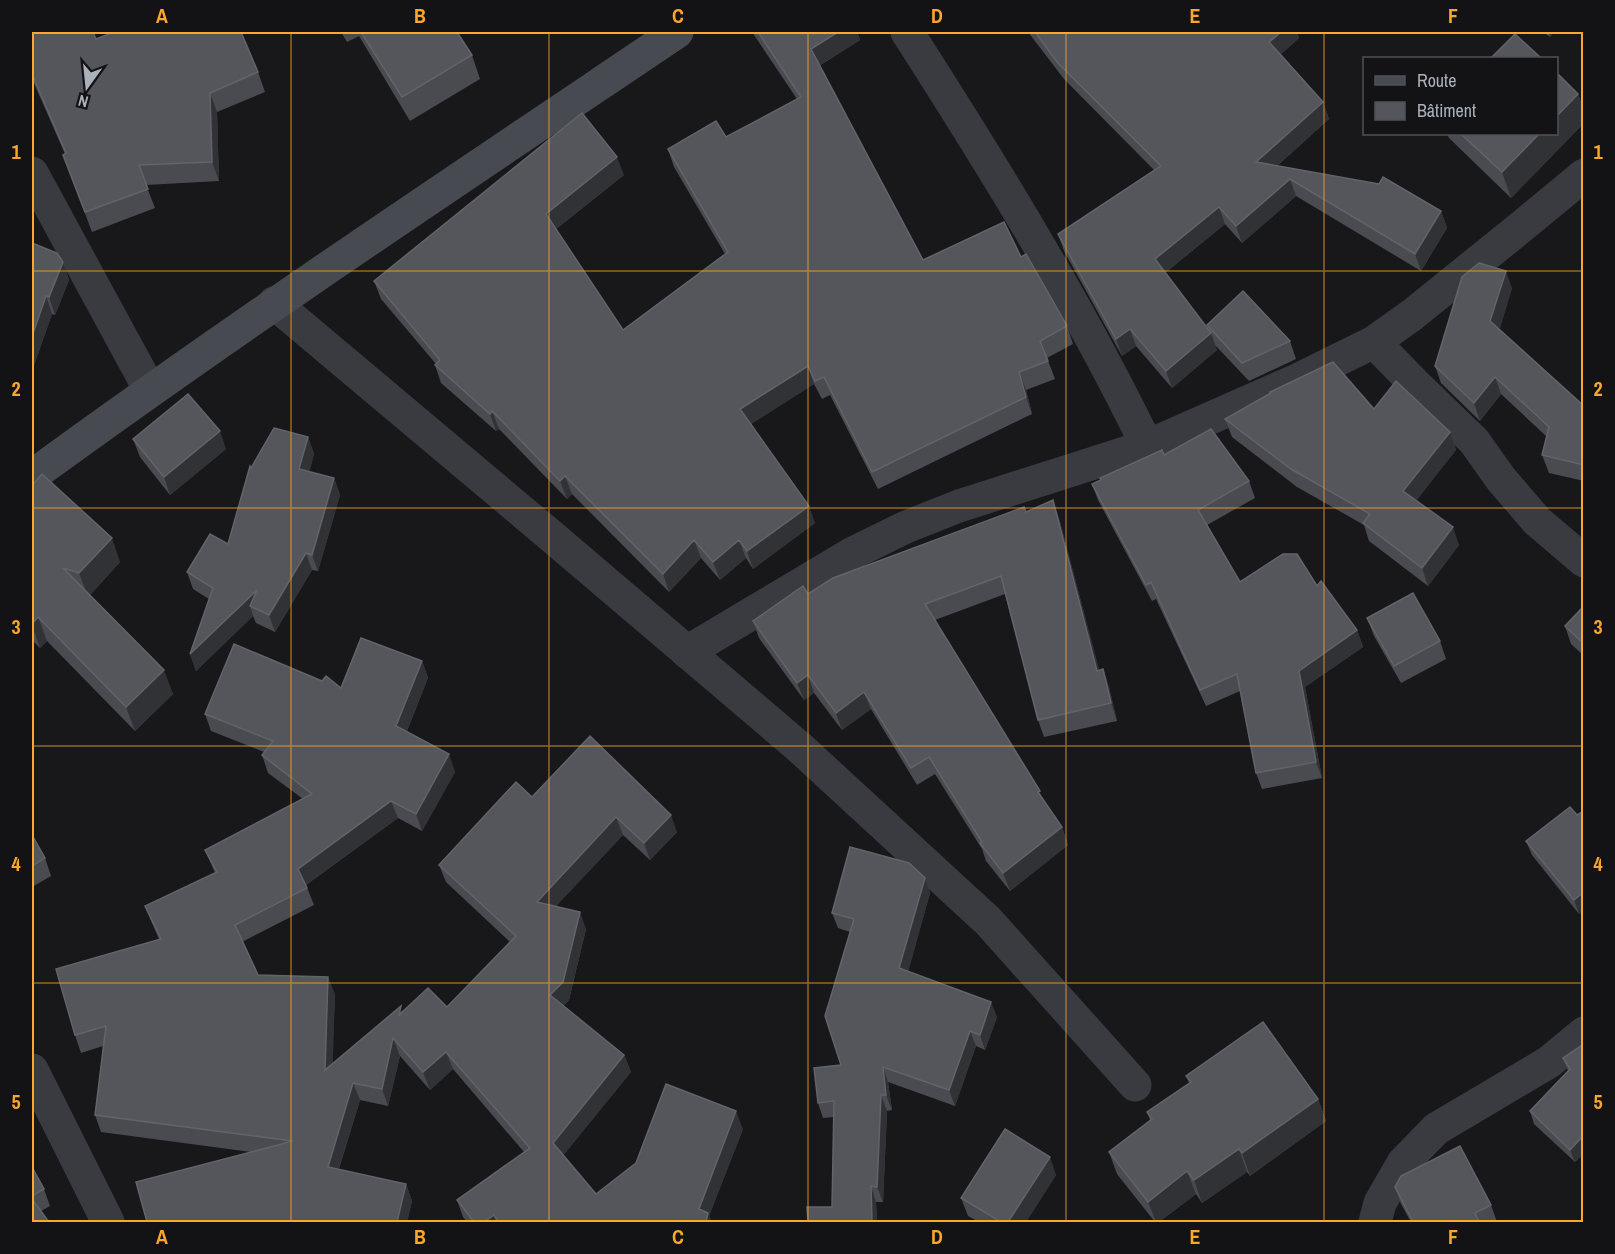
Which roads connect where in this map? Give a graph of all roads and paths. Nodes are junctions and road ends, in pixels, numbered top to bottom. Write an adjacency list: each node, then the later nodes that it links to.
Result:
1 (677, 32): 5 (street)
2 (906, 32): 8 (street)
3 (32, 173): 7 (street)
4 (1584, 175): 6 (street)
5 (274, 303): 7 (street); 11 (street)
6 (1374, 342): 8 (street); 10 (street)
7 (150, 390): 9 (street)
8 (1147, 446): 11 (street)
9 (32, 476)
10 (1584, 561)
11 (687, 652): 14 (street)
12 (1584, 1033): 16 (street)
13 (32, 1070): 15 (street)
14 (1135, 1085)
15 (108, 1222)
16 (1375, 1222)

